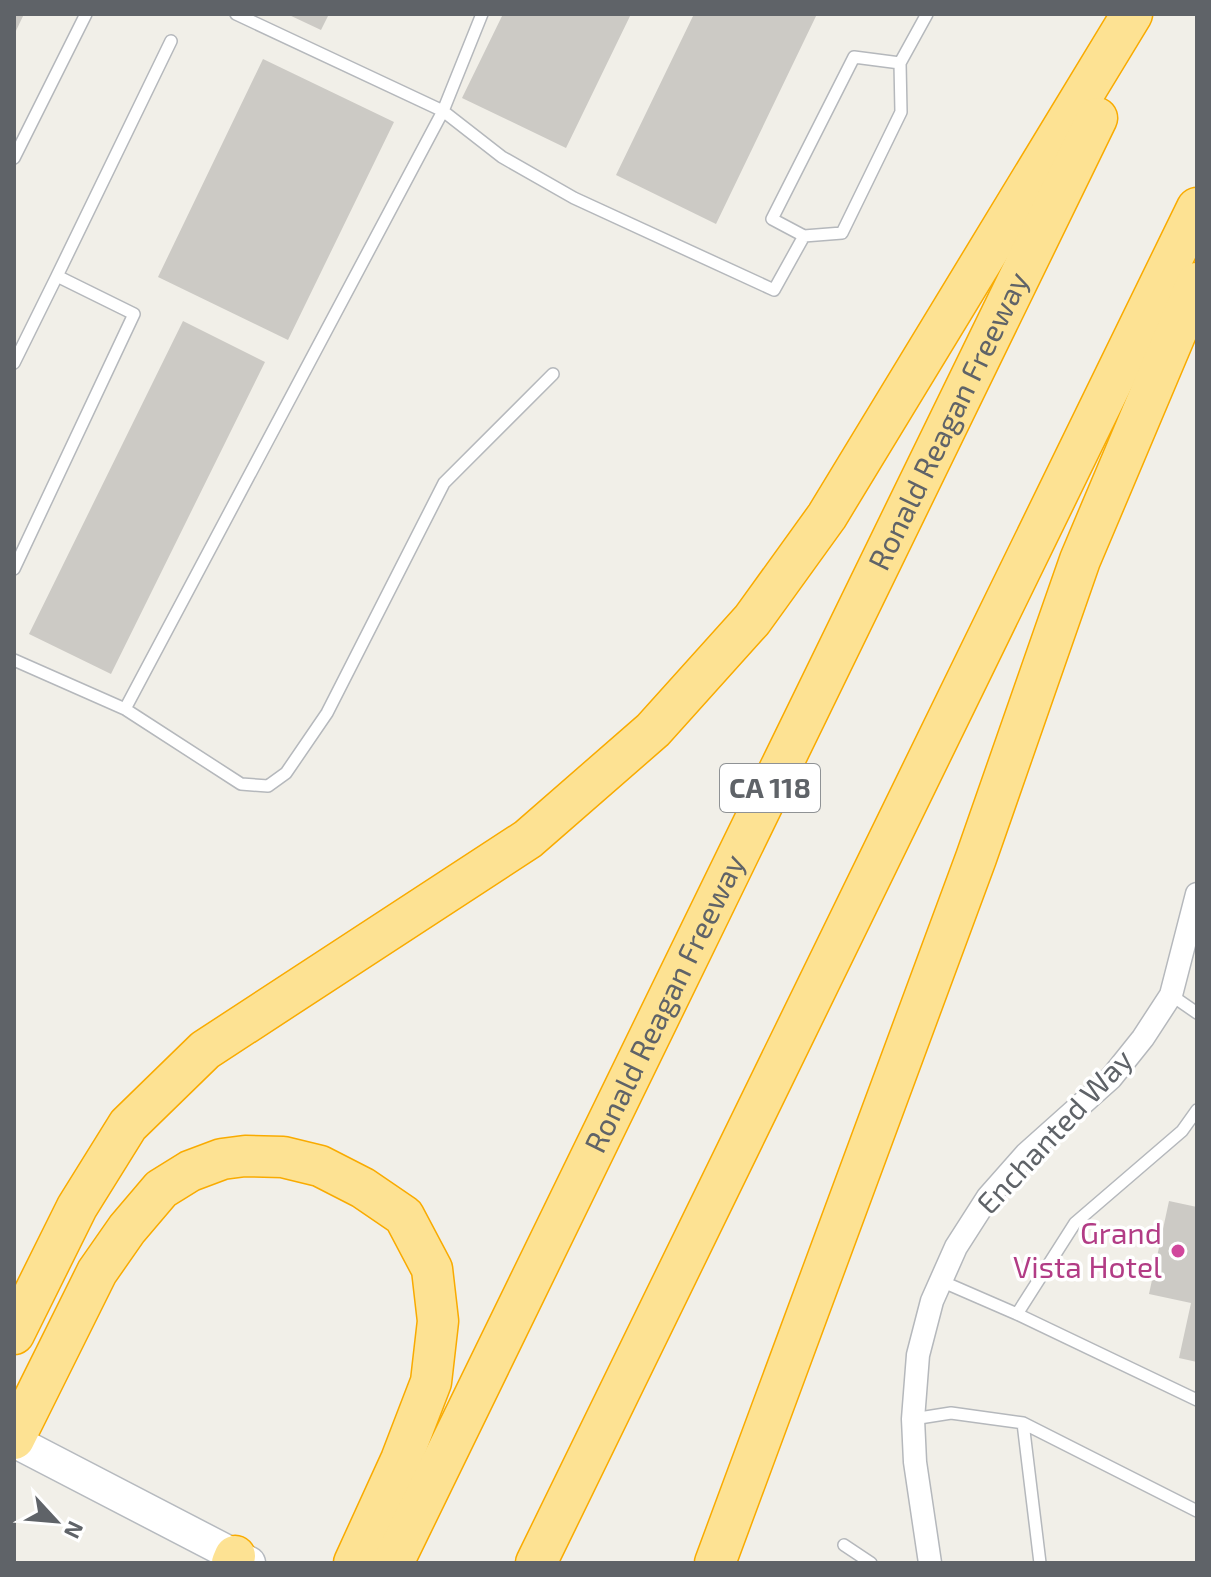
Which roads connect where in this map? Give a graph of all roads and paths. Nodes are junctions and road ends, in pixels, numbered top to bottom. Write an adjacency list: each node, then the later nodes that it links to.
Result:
1 (86, 14): 10 (lane)
2 (236, 14): 9 (lane)
3 (482, 14): 9 (lane)
4 (927, 14): 8 (lane)
5 (1132, 14): 26 (highway)
6 (1148, 14): 36 (highway, Ronald Reagan Freeway / CA 118)
7 (171, 41): 13 (lane)
8 (900, 63): 12 (lane); 12 (lane)
9 (443, 111): 12 (lane); 19 (lane)
10 (14, 158)
11 (1197, 208): 31 (highway)
12 (804, 236)
13 (57, 276): 15 (lane); 17 (lane)
14 (1197, 283): 39 (highway)
15 (14, 363)
16 (553, 374): 19 (lane)
17 (14, 569)
18 (14, 660): 19 (lane)
19 (125, 709)
20 (1197, 894): 21 (street, Enchanted Way)
21 (1171, 995): 22 (lane); 24 (street, Enchanted Way)
22 (1197, 1013)
23 (1197, 1110): 25 (lane)
24 (941, 1281): 25 (lane); 28 (street, Enchanted Way)
25 (1017, 1314): 27 (lane)
26 (14, 1334)
27 (1197, 1400)
28 (913, 1419): 29 (lane); 41 (street, Enchanted Way)
29 (1023, 1423): 32 (lane); 42 (lane)
30 (14, 1440): 34 (main road); 35 (highway)
31 (586, 1460): 37 (highway); 38 (highway)
32 (1197, 1511)
33 (844, 1545): 40 (lane)
34 (238, 1561)
35 (354, 1563)
36 (393, 1563)
37 (536, 1563)
38 (547, 1563)
39 (715, 1563)
40 (871, 1563)
41 (930, 1563)
42 (1040, 1563)

